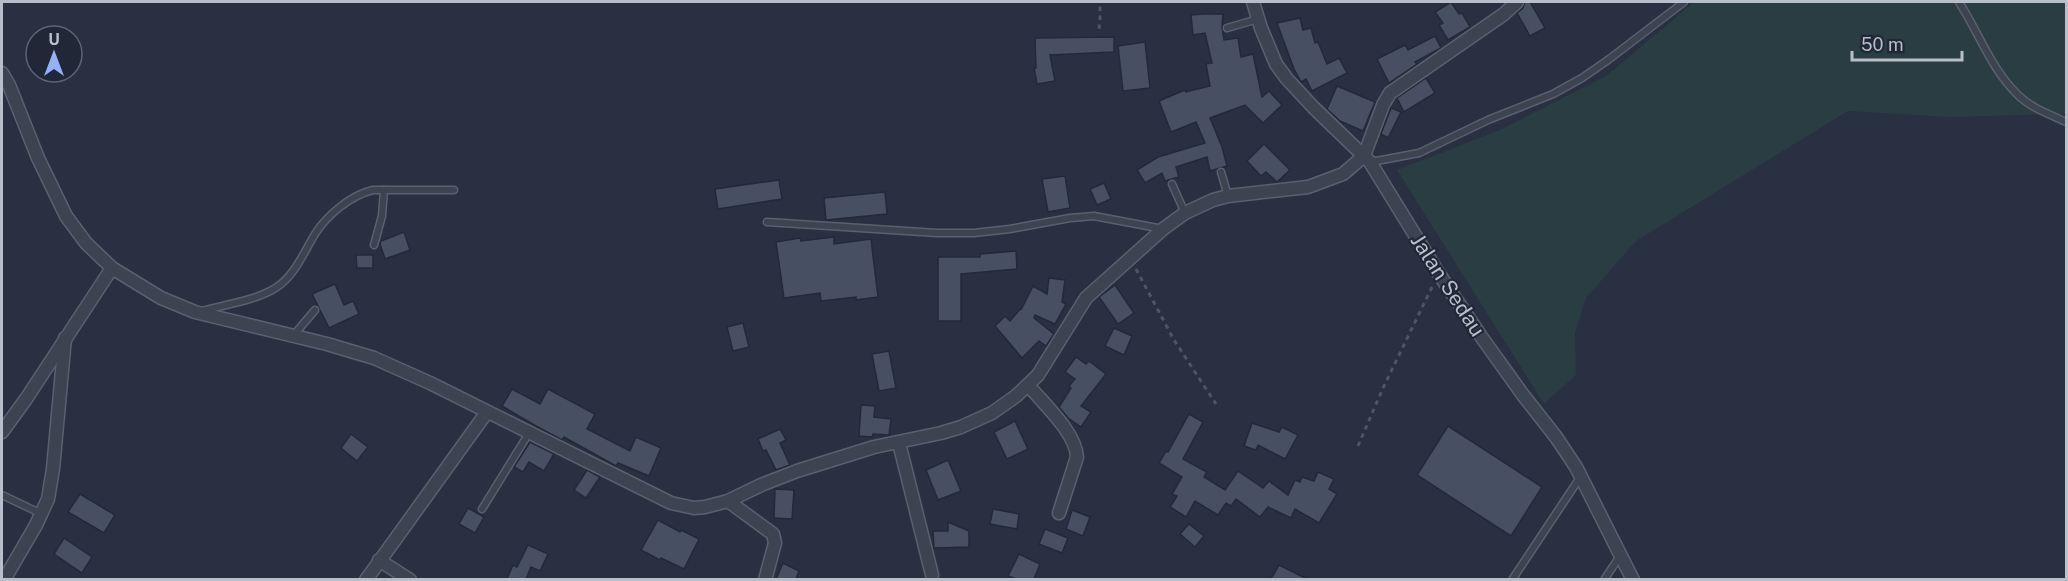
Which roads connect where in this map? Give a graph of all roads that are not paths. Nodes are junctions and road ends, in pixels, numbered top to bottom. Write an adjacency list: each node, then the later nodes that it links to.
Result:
1 (1253, 2): 5 (street, Jalan Sedau)
2 (1517, 2): 9 (street)
3 (1684, 2): 9 (lane)
4 (1959, 2): 8 (lane)
5 (1258, 19): 6 (lane); 9 (street, Jalan Sedau)
6 (1227, 28)
7 (2, 73): 19 (street)
8 (2067, 122)
9 (1367, 159): 14 (street); 29 (street, Jalan Sedau)
10 (1221, 172): 14 (lane)
11 (1172, 184): 15 (lane)
12 (384, 190): 13 (lane); 18 (lane); 21 (lane)
13 (454, 190)
14 (1228, 196): 15 (street)
15 (1185, 213): 17 (street)
16 (767, 222): 17 (lane)
17 (1163, 228): 24 (street)
18 (374, 245)
19 (112, 268): 21 (street); 23 (street)
20 (315, 310): 22 (lane)
21 (195, 312): 22 (street)
22 (293, 336): 25 (street)
23 (65, 338): 26 (street); 34 (street)
24 (1028, 385): 28 (street); 33 (street)
25 (487, 412): 27 (street); 36 (street)
26 (2, 432)
27 (529, 433): 31 (street); 32 (lane)
28 (899, 443): 31 (street); 37 (street)
29 (1581, 475): 35 (street, Jalan Sedau); 42 (lane)
30 (2, 495): 34 (lane)
31 (728, 501): 41 (street)
32 (482, 509)
33 (1059, 513)
34 (42, 514): 38 (street)
35 (1620, 555): 43 (lane); 44 (street, Jalan Sedau)
36 (379, 560): 39 (street); 40 (street)
37 (932, 575)
38 (4, 579)
39 (366, 579)
40 (410, 579)
41 (765, 579)
42 (1512, 579)
43 (1604, 579)
44 (1633, 579)

